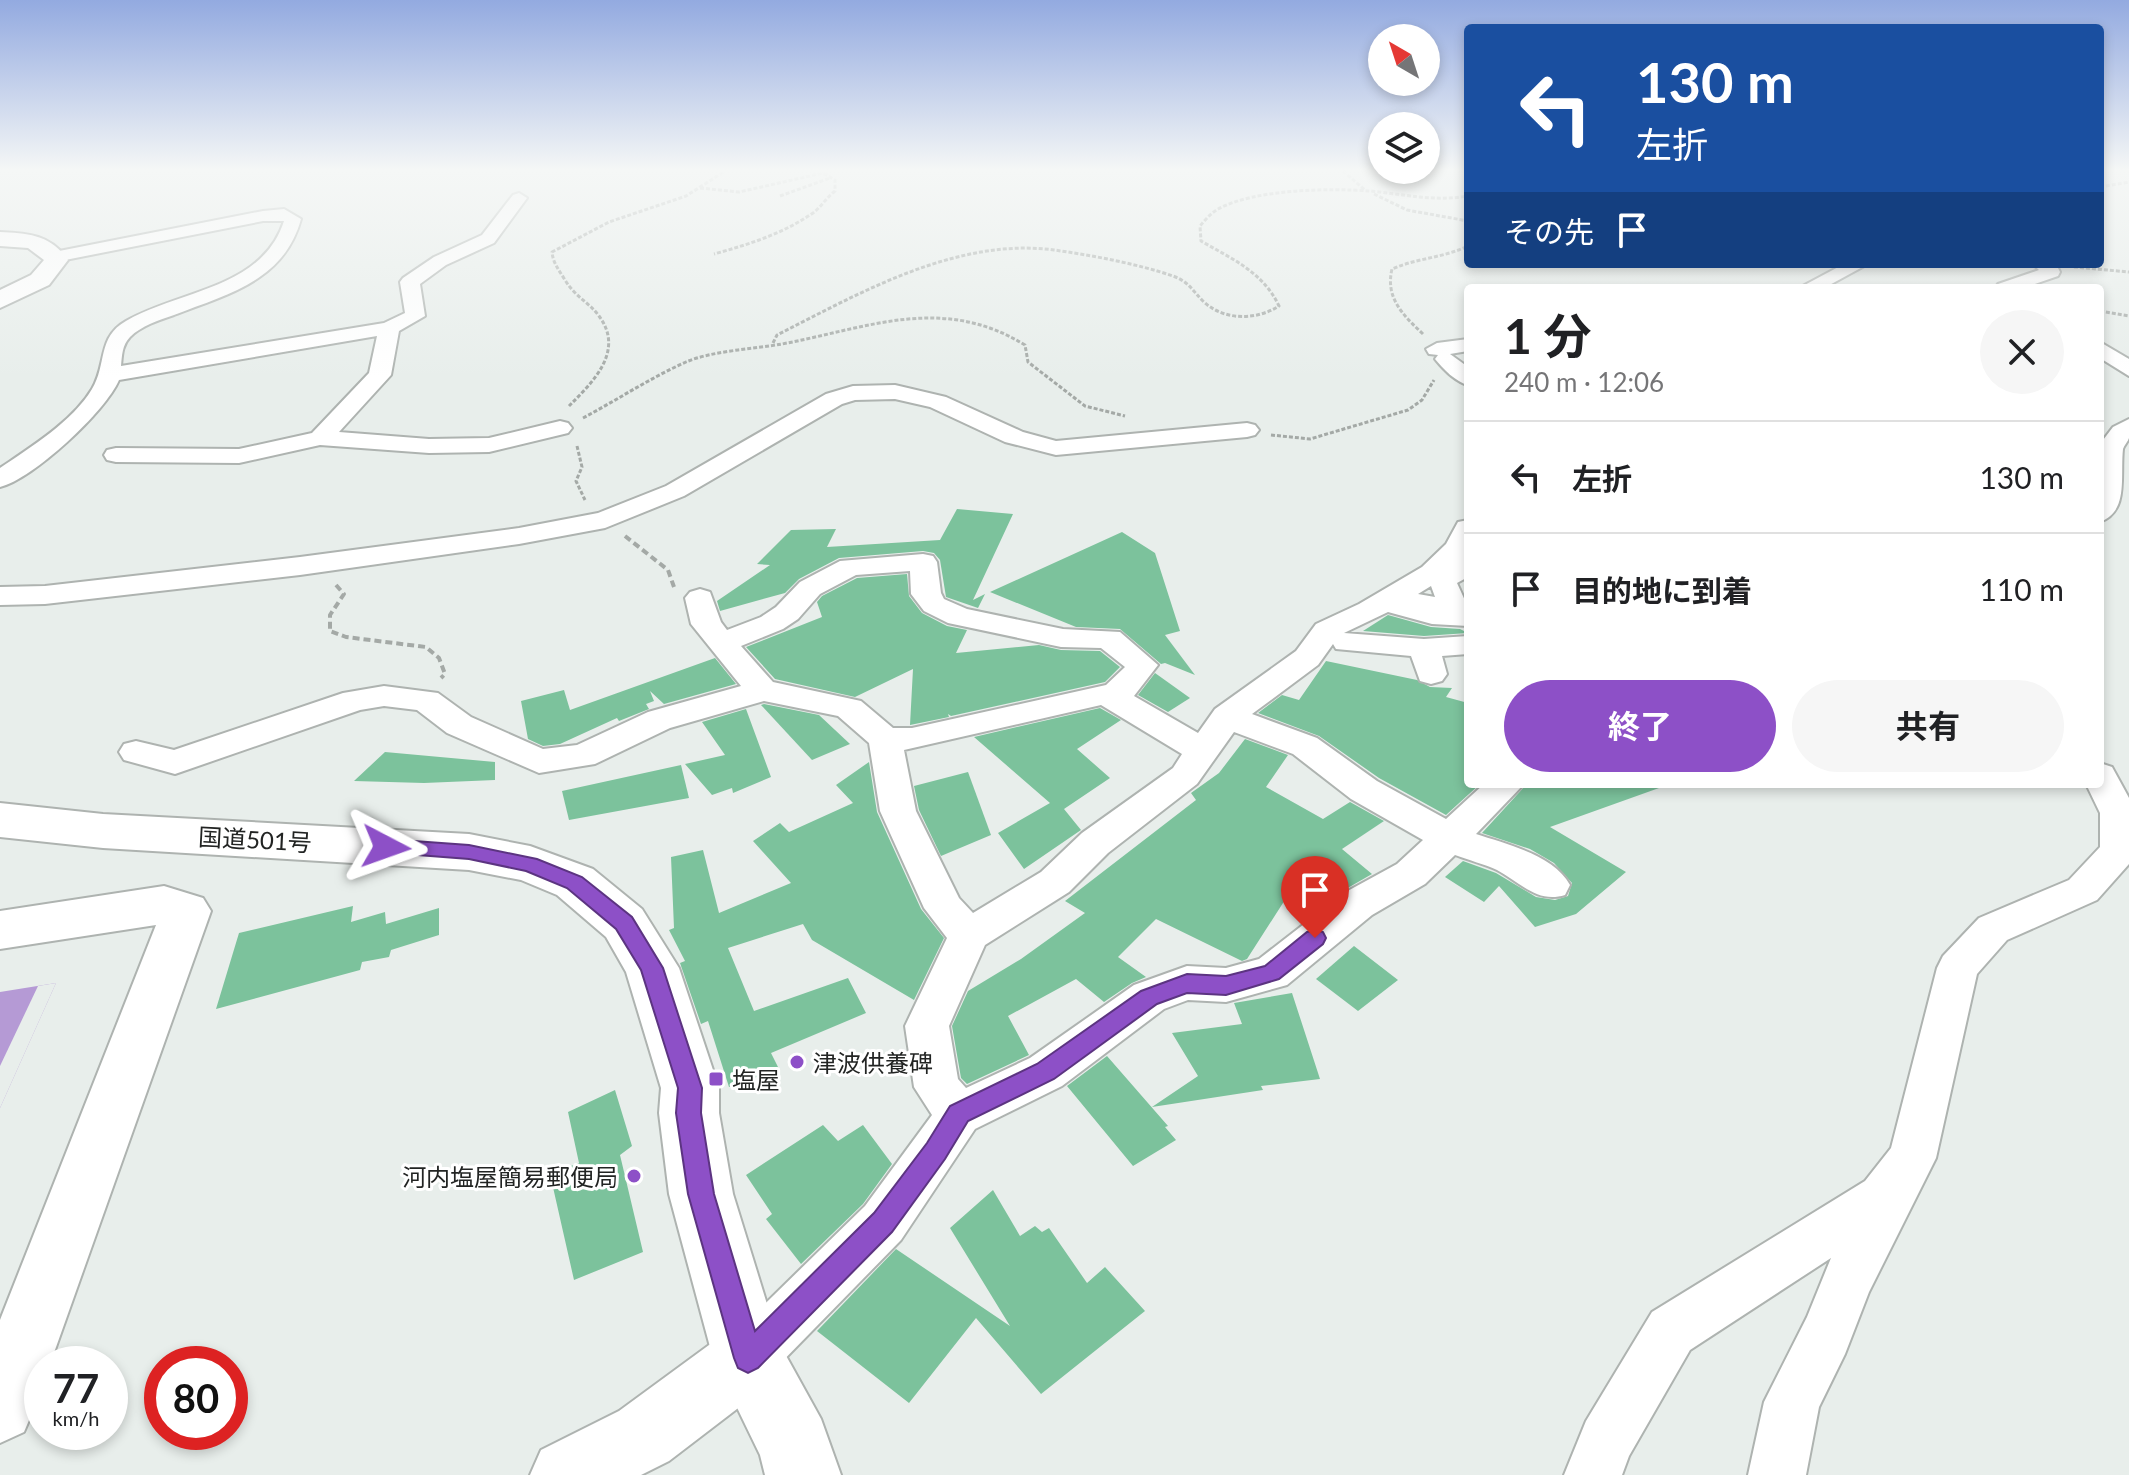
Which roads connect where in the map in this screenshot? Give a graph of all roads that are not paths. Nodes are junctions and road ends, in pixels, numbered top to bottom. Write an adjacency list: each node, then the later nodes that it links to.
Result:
1 (7, 240): 5 (highway)
2 (142, 240): 5 (street)
3 (288, 240): 16 (street)
4 (486, 240): 11 (street)
5 (55, 257): 10 (highway)
6 (1851, 268): 8 (street)
7 (2050, 273): 9 (street)
8 (1817, 284)
9 (2017, 284)
10 (0, 300)
11 (389, 328): 16 (street); 20 (street)
12 (1464, 346): 15 (street)
13 (2104, 351): 14 (street)
14 (2129, 369)
15 (1464, 374)
16 (110, 375): 22 (street)
17 (569, 424): 20 (street)
18 (2129, 426): 23 (street)
19 (1247, 430): 26 (street)
20 (320, 438): 21 (street)
21 (116, 455)
22 (0, 479)
23 (2104, 512)
24 (1464, 535): 36 (street)
25 (1461, 573): 28 (street)
26 (0, 596)
27 (700, 598): 30 (street)
28 (1464, 617)
29 (1347, 642): 32 (street)
30 (721, 643): 34 (street); 35 (street)
31 (1464, 647): 32 (street)
32 (1429, 664): 33 (street)
33 (1464, 668)
34 (762, 690): 37 (street); 39 (street)
35 (1112, 697): 37 (street); 38 (street)
36 (1227, 717): 38 (street); 43 (street)
37 (885, 739): 46 (street)
38 (1202, 751): 46 (street)
39 (136, 752)
40 (2104, 783): 48 (street)
41 (1502, 788): 43 (street)
42 (0, 820): 49 (highway, 国道501号)
43 (1448, 838): 44 (street); 47 (street)
44 (1551, 885)
45 (0, 930): 50 (street)
46 (969, 935): 47 (street)
47 (959, 1114): 49 (street)
48 (1912, 1158): 53 (street); 54 (street)
49 (748, 1358): 51 (street); 52 (highway, 国道501号)
50 (0, 1408)
51 (566, 1475)
52 (803, 1475)
53 (1593, 1475)
54 (1777, 1475)

